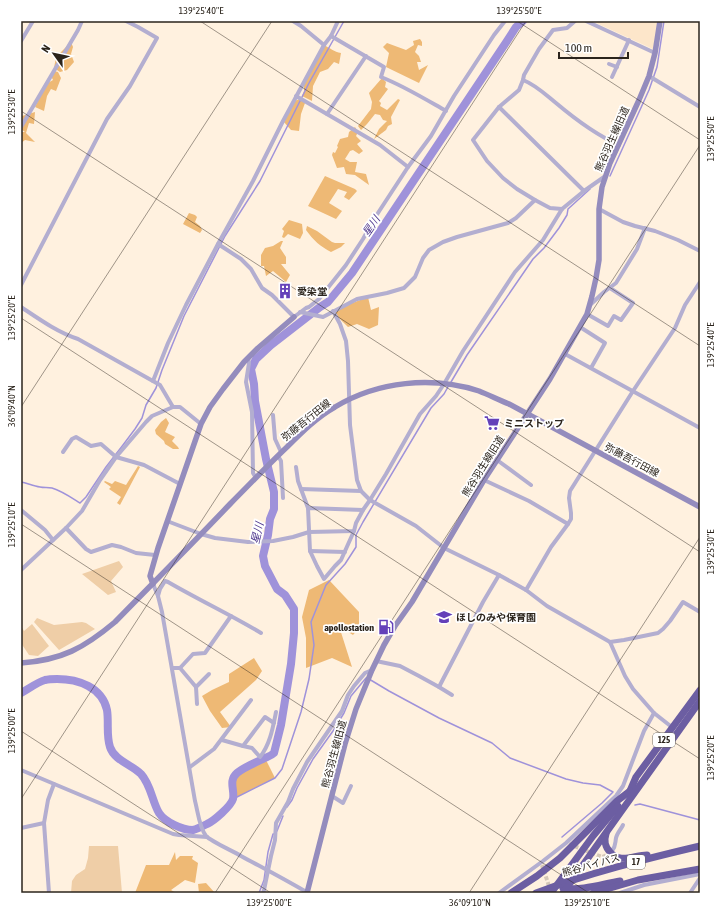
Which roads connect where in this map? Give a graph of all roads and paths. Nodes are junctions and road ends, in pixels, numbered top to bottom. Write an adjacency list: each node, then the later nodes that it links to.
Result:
1 (33, 21): 12 (street)
2 (82, 21): 26 (street)
3 (126, 21): 40 (street)
4 (292, 21): 13 (street)
5 (338, 21): 10 (street)
6 (505, 21): 24 (street)
7 (575, 21): 20 (street)
8 (586, 21): 11 (street)
9 (660, 21): 14 (street, 熊谷羽生線旧道)
10 (331, 36): 13 (street); 15 (street)
11 (629, 40): 14 (street); 17 (street)
12 (21, 41)
13 (324, 45): 21 (street)
14 (655, 53): 19 (street, 熊谷羽生線旧道)
15 (366, 56): 24 (street); 25 (street)
16 (609, 64): 17 (street)
17 (617, 67): 18 (street)
18 (612, 77)
19 (652, 78): 23 (street); 27 (street, 熊谷羽生線旧道)
20 (523, 80): 22 (street); 27 (street)
21 (296, 96): 25 (street); 37 (street)
22 (499, 107): 30 (street); 31 (street)
23 (700, 107)
24 (446, 111): 28 (street)
25 (328, 114): 28 (street)
26 (21, 127)
27 (619, 144): 29 (street, 熊谷羽生線旧道)
28 (408, 167): 45 (street)
29 (604, 177): 30 (street); 33 (street, 熊谷羽生線旧道)
30 (584, 191): 32 (street)
31 (535, 200): 32 (street); 34 (street)
32 (562, 209): 53 (street)
33 (599, 209): 36 (street); 42 (street, 熊谷羽生線旧道)
34 (508, 223): 35 (street); 44 (street)
35 (512, 228)
36 (645, 228): 38 (street); 41 (street)
37 (218, 244): 47 (street); 52 (street)
38 (700, 251)
39 (700, 282): 54 (street)
40 (21, 285)
41 (610, 288): 42 (street); 46 (street)
42 (590, 305): 46 (street, 熊谷羽生線旧道)
43 (21, 307): 52 (street)
44 (333, 311): 45 (street); 55 (street)
45 (301, 312): 47 (street)
46 (587, 314): 48 (street, 熊谷羽生線旧道)
47 (294, 318): 50 (street)
48 (580, 327): 49 (street, 熊谷羽生線旧道); 51 (street)
49 (565, 354): 51 (street); 57 (street, 熊谷羽生線旧道)
50 (248, 358): 59 (street); 67 (street)
51 (591, 368): 54 (street)
52 (153, 381): 56 (street)
53 (444, 384): 55 (street, 弥藤吾行田線); 57 (street, 弥藤吾行田線); 74 (street)
54 (633, 391): 60 (street); 61 (street)
55 (349, 399): 63 (street, 弥藤吾行田線); 72 (street)
56 (173, 407): 59 (street); 64 (street)
57 (527, 414): 61 (street, 弥藤吾行田線); 65 (street, 熊谷羽生線旧道)
58 (273, 415): 63 (street)
59 (201, 424): 69 (street)
60 (700, 428)
61 (596, 451): 75 (street, 弥藤吾行田線); 80 (street)
62 (63, 452): 64 (street)
63 (278, 455): 67 (street, 弥藤吾行田線); 73 (street)
64 (116, 457): 69 (street); 81 (street)
65 (496, 460): 68 (street, 熊谷羽生線旧道); 70 (street)
66 (296, 467): 71 (street)
67 (257, 476): 84 (street, 弥藤吾行田線)
68 (484, 480): 80 (street); 86 (street, 熊谷羽生線旧道)
69 (180, 484): 79 (street)
70 (530, 485)
71 (301, 489): 72 (street); 76 (street)
72 (361, 491): 74 (street)
73 (283, 498)
74 (370, 500): 78 (street); 86 (street)
75 (700, 507)
76 (308, 508): 78 (street); 82 (street)
77 (21, 510): 85 (street)
78 (363, 510): 83 (street)
79 (167, 521): 84 (street); 89 (street)
80 (568, 524): 93 (street)
81 (66, 528): 85 (street); 89 (street)
82 (309, 532): 83 (street); 84 (street); 87 (street)
83 (354, 532): 88 (street)
84 (201, 534): 92 (street, 弥藤吾行田線)
85 (53, 540): 90 (street)
86 (444, 548): 91 (street); 99 (street, 熊谷羽生線旧道)
87 (310, 551): 88 (street); 88 (street)
88 (345, 552)
89 (155, 555): 92 (street)
90 (21, 570)
91 (499, 575): 93 (street); 106 (street)
92 (153, 584): 94 (street); 100 (street, 弥藤吾行田線)
93 (526, 590): 98 (street)
94 (158, 596): 96 (street); 101 (street)
95 (700, 612): 98 (street)
96 (231, 616): 97 (street); 102 (street)
97 (261, 633)
98 (610, 642): 113 (street)
99 (376, 661): 104 (street, 熊谷羽生線旧道); 106 (street)
100 (21, 663)
101 (172, 668): 102 (street); 118 (street)
102 (180, 668): 105 (street)
103 (209, 674): 105 (street)
104 (370, 676): 124 (street, 熊谷羽生線旧道); 134 (street)
105 (196, 687): 111 (street)
106 (439, 687): 108 (street)
107 (700, 690): 115 (highway, 125)
108 (452, 695)
109 (252, 700): 116 (street)
110 (700, 701): 121 (highway, 125)
111 (197, 704)
112 (276, 712): 114 (street)
113 (654, 713): 115 (street); 144 (street)
114 (274, 723): 117 (street); 117 (street)
115 (673, 728): 123 (highway, 125)
116 (222, 740): 117 (street); 118 (street)
117 (243, 746)
118 (190, 767): 129 (street)
119 (21, 770): 120 (street)
120 (54, 784): 125 (street); 129 (street)
121 (640, 784): 123 (highway, 125); 128 (highway, 125)
122 (351, 786): 124 (street)
123 (630, 791): 139 (highway, 125); 145 (highway)
124 (332, 796): 143 (street, 熊谷羽生線旧道)
125 (44, 823): 127 (street); 141 (street)
126 (623, 825): 131 (street)
127 (21, 828)
128 (608, 828): 132 (highway); 138 (highway, 125)
129 (206, 835): 134 (street)
130 (700, 846): 132 (highway, 熊谷バイパス / 17)
131 (612, 851)
132 (664, 855): 138 (highway, 熊谷バイパス / 17)
133 (700, 869): 137 (highway, 17)
134 (269, 870): 142 (street); 143 (street)
135 (700, 874): 149 (street)
136 (700, 878): 150 (street)
137 (638, 880): 140 (highway); 148 (highway, 17)
138 (572, 881): 139 (highway, 熊谷バイパス / 17); 140 (highway, 125)
139 (558, 885): 140 (highway); 146 (highway, 熊谷バイパス / 17); 147 (highway, 125)
140 (564, 891)
141 (49, 893)
142 (263, 893)
143 (307, 893)
144 (499, 893)
145 (511, 893)
146 (536, 893)
147 (552, 893)
148 (593, 893)
149 (620, 893)
150 (690, 893)

